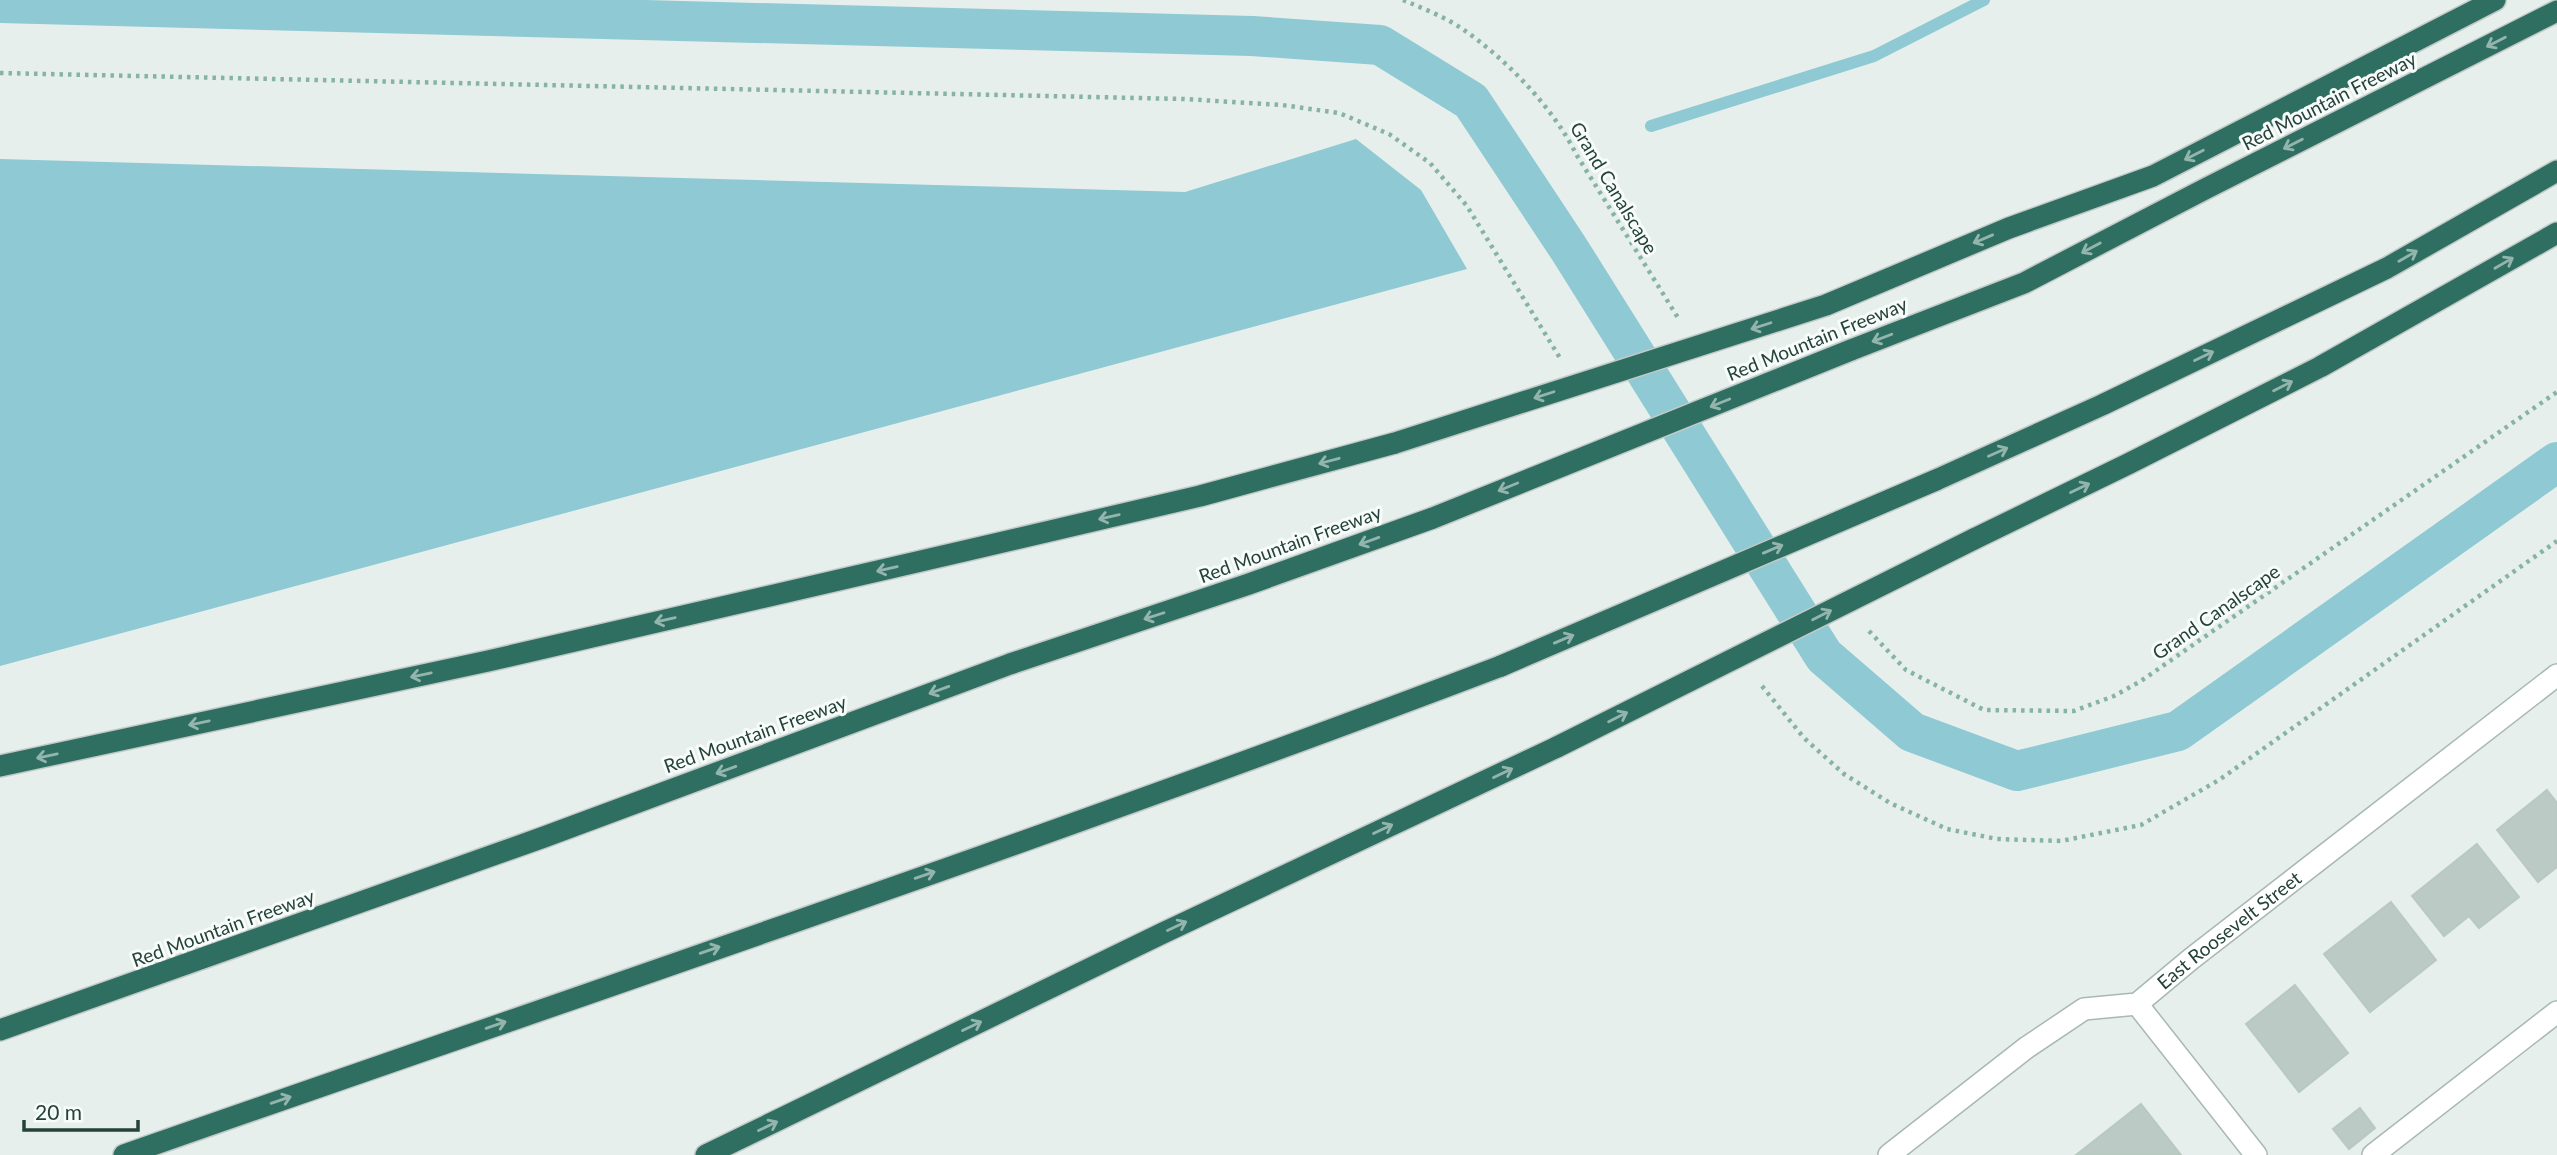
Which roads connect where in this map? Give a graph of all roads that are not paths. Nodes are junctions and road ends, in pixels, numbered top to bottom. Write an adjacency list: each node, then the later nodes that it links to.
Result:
1 (2494, 0): 6 (highway, one-way to 6, bridge)
2 (2557, 11): 9 (highway, Red Mountain Freeway, one-way to 9, bridge)
3 (2557, 171): 10 (highway, one-way to 3, bridge)
4 (2557, 233): 11 (highway, one-way to 4, bridge)
5 (2557, 675): 7 (street, East Roosevelt Street)
6 (0, 766)
7 (2137, 1004): 12 (street); 13 (street)
8 (2557, 1012): 14 (street)
9 (0, 1030)
10 (124, 1155)
11 (706, 1155)
12 (1889, 1155)
13 (2256, 1155)
14 (2373, 1155)

